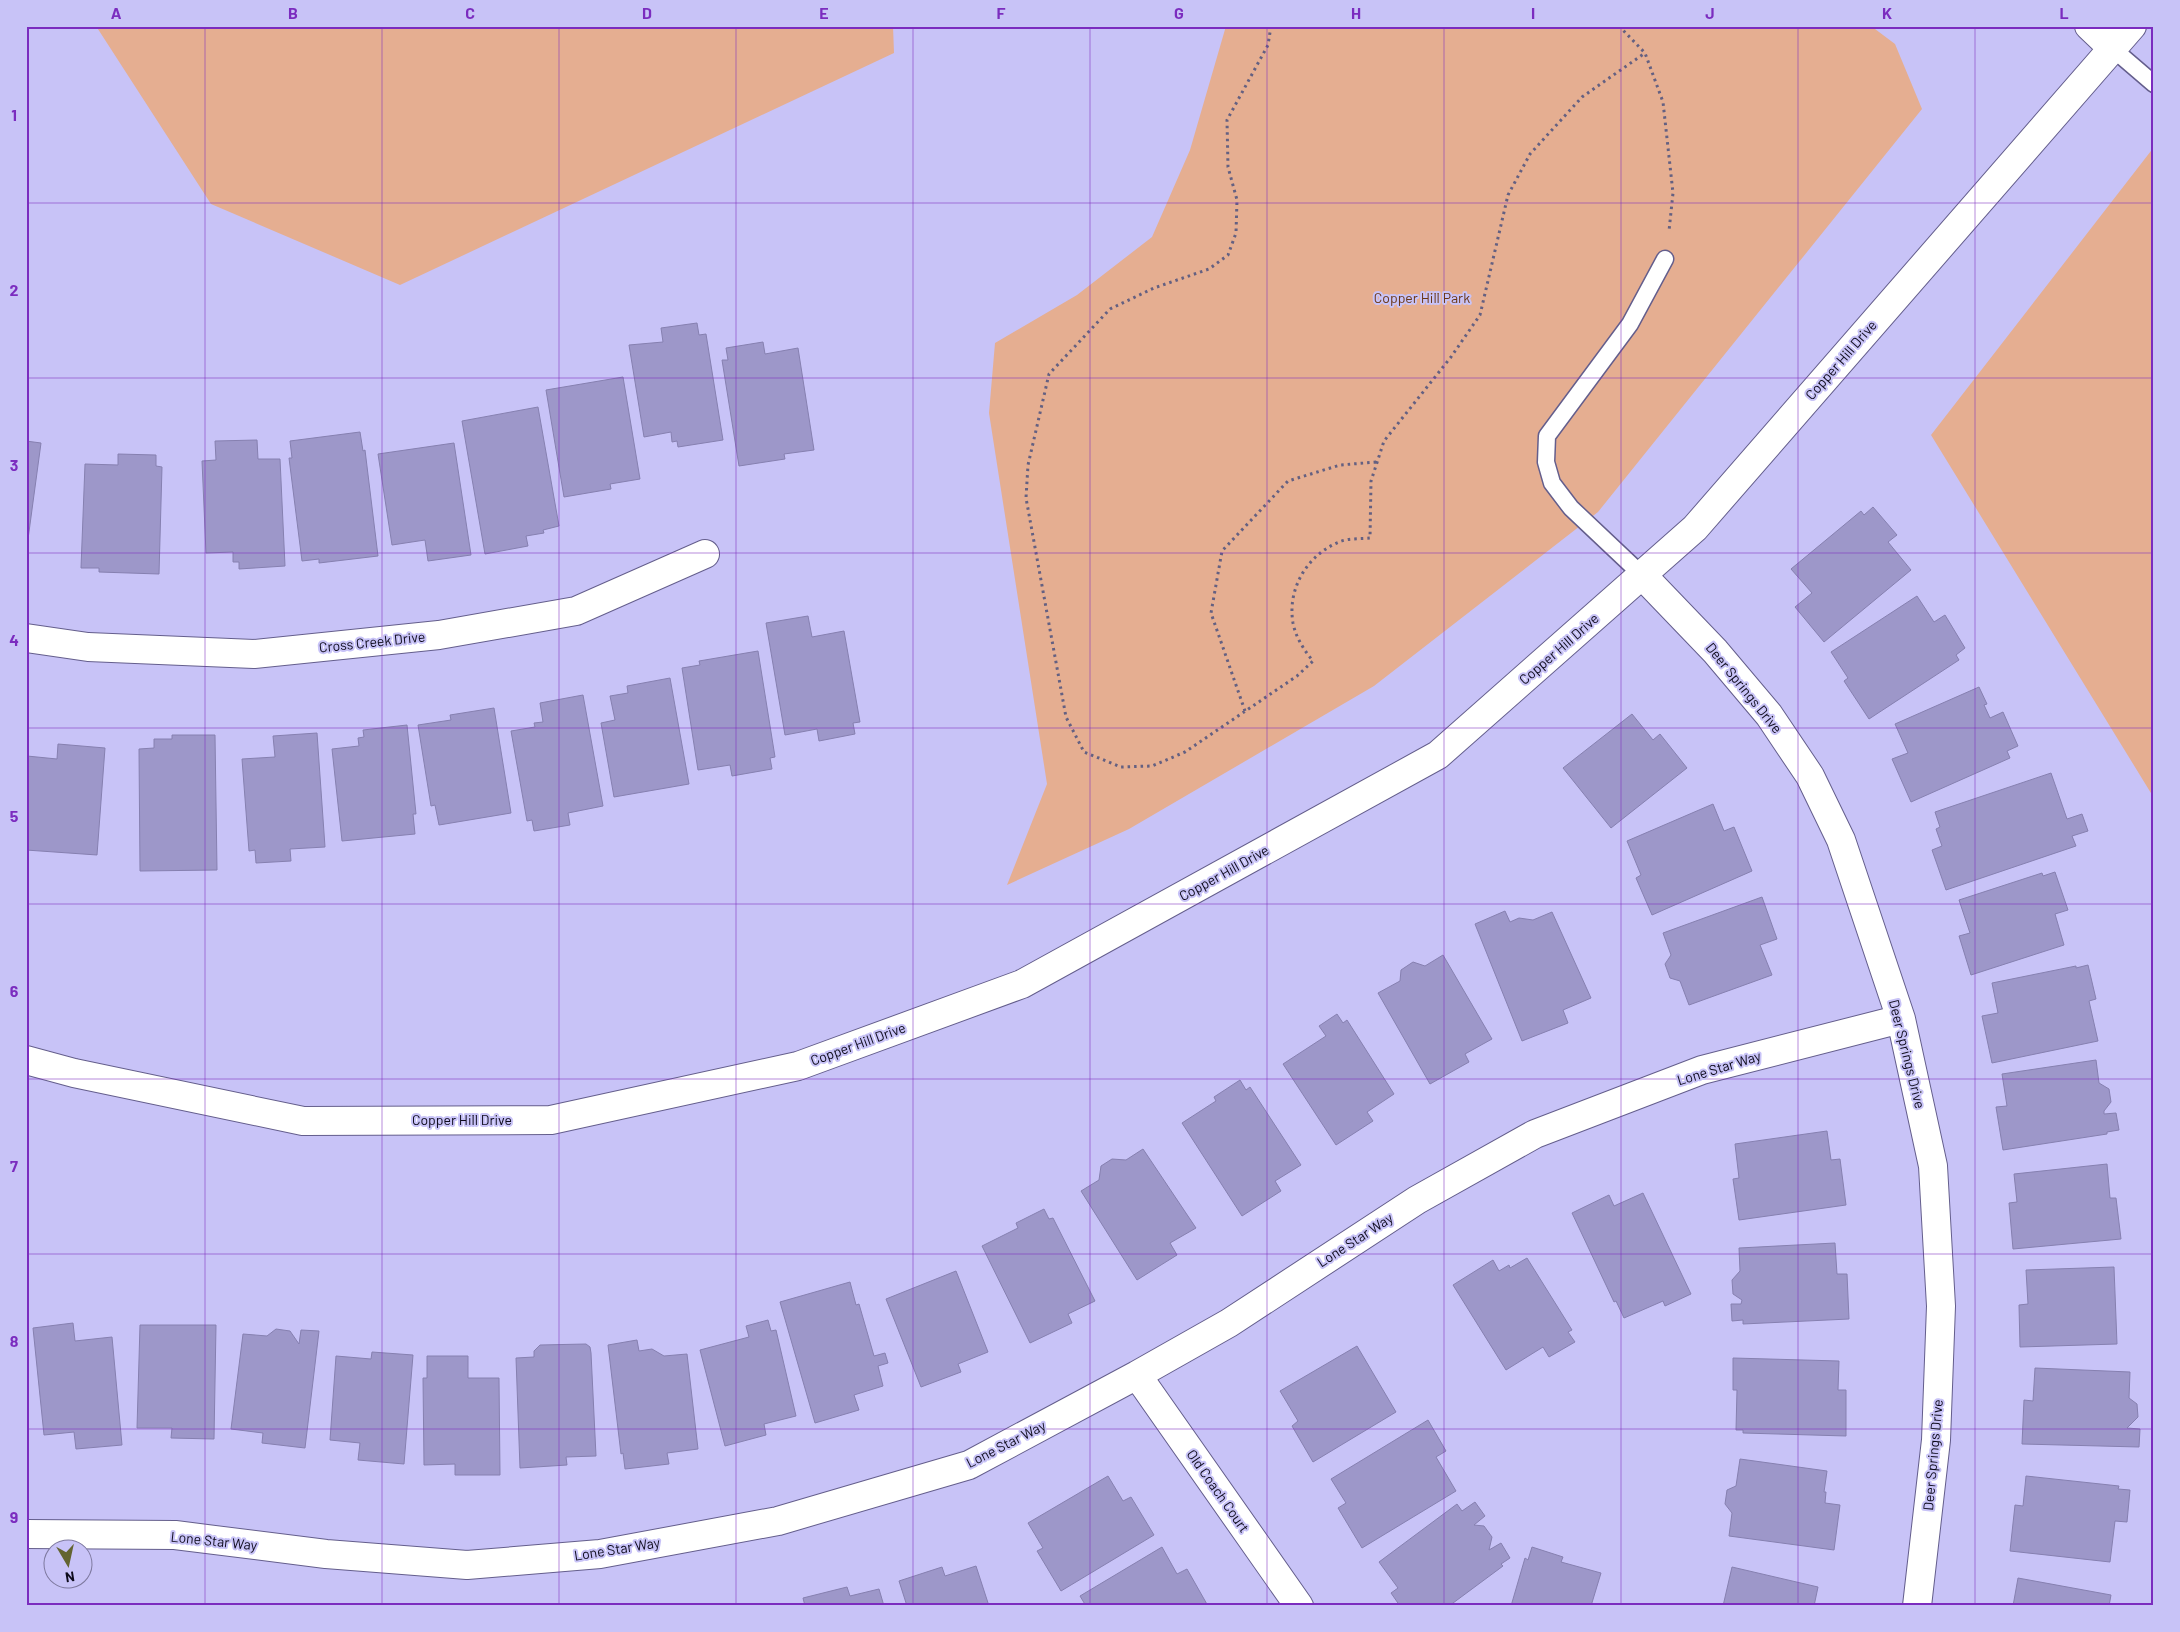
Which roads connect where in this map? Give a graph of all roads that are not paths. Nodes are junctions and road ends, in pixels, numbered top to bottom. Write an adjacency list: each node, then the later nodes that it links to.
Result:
1 (2089, 26): 3 (street)
2 (2132, 26): 3 (street, Copper Hill Drive)
3 (2112, 48): 4 (lane); 7 (street, Copper Hill Drive)
4 (2154, 84)
5 (1665, 259): 7 (lane)
6 (705, 554): 8 (street, Cross Creek Drive)
7 (1643, 576): 9 (street, Deer Springs Drive); 10 (street, Copper Hill Drive)
8 (26, 638)
9 (1901, 1020): 11 (street, Lone Star Way); 14 (street, Deer Springs Drive)
10 (26, 1060)
11 (1137, 1375): 12 (street, Lone Star Way); 13 (street, Old Coach Court)
12 (26, 1534)
13 (1299, 1606)
14 (1917, 1606)

